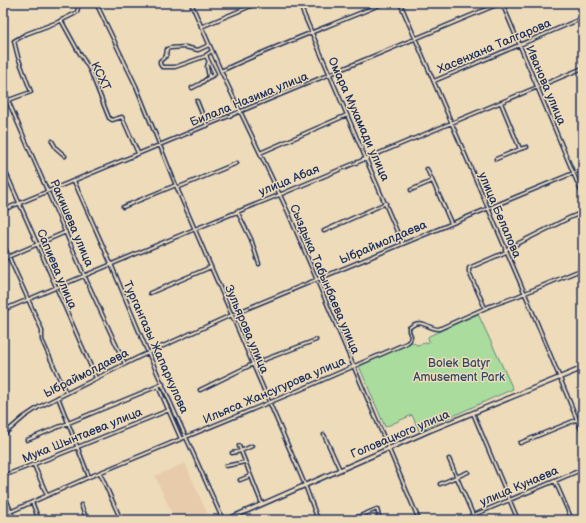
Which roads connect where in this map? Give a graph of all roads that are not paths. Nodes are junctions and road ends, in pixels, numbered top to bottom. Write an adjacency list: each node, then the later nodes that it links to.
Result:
1 (79, 3): 10 (street)
2 (96, 3): 35 (street)
3 (191, 3): 11 (street, Сыздыка Табынбаева улица)
4 (258, 3): 11 (street)
5 (299, 3): 12 (street, Омара Мухамади улица)
6 (384, 3): 12 (street)
7 (400, 3): 13 (street, улица Белалова)
8 (502, 3): 13 (street, Билала Назима улица); 14 (street, Иванова улица)
9 (583, 18): 14 (street, Хасенхана Талгарова)
10 (62, 20): 26 (street); 38 (street, КСХТ)
11 (201, 27): 15 (street, Сыздыка Табынбаева улица)
12 (312, 33): 19 (street); 21 (street, Омара Мухамади улица)
13 (416, 40): 21 (street, Билала Назима улица); 22 (street, улица Белалова)
14 (519, 44): 22 (street, Хасенхана Талгарова); 23 (street, Иванова улица)
15 (209, 45): 16 (street, Сыздыка Табынбаева улица); 17 (street)
16 (212, 51): 17 (street); 19 (street, Сыздыка Табынбаева улица)
17 (209, 62): 20 (street); 20 (street)
18 (583, 68): 23 (street, улица Абая)
19 (220, 71): 30 (street, Сыздыка Табынбаева улица)
20 (209, 75): 24 (street)
21 (330, 75): 30 (street, Билала Назима улица); 31 (street, Омара Мухамади улица)
22 (434, 81): 32 (street, улица Белалова)
23 (537, 87): 29 (street, улица Абая); 47 (street, Иванова улица)
24 (192, 88)
25 (3, 89): 26 (street, Ракишева улица)
26 (8, 100): 28 (street); 53 (street, Ракишева улица)
27 (197, 101): 33 (street)
28 (3, 102)
29 (501, 103): 32 (street, улица Абая); 37 (street)
30 (240, 112): 33 (street, Билала Назима улица); 39 (street, Сыздыка Табынбаева улица)
31 (347, 115): 39 (street); 41 (street, Омара Мухамади улица)
32 (452, 123): 41 (street, улица Абая); 59 (street, улица Белалова)
33 (207, 126): 35 (street, Билала Назима улица)
34 (52, 141): 40 (street)
35 (159, 145): 38 (street, Билала Назима улица); 50 (street, Зульярова улица)
36 (527, 146): 37 (street)
37 (520, 148): 42 (street)
38 (138, 153): 48 (street, Билала Назима улица)
39 (260, 154): 54 (street, Сыздыка Табынбаева улица)
40 (65, 156)
41 (366, 158): 54 (street, улица Абая); 57 (street, Омара Мухамади улица)
42 (496, 159)
43 (237, 162): 51 (street)
44 (3, 166): 56 (street, Сапиева улица)
45 (427, 169): 49 (street)
46 (583, 169): 47 (street, Ыбраймолдаева)
47 (573, 173): 55 (street, Иванова улица); 59 (street, Ыбраймолдаева)
48 (74, 180): 53 (street, Билала Назима улица); 73 (street, Тургангазы Жапаркулова)
49 (432, 181): 52 (street); 63 (street)
50 (176, 185): 51 (street, Зульярова улица); 58 (street)
51 (177, 188): 64 (street, Зульярова улица)
52 (411, 190)
53 (48, 191): 56 (street, Билала Назима улица); 66 (street, Ракишева улица)
54 (279, 195): 61 (street, улица Абая); 78 (street, Сыздыка Табынбаева улица)
55 (583, 196)
56 (20, 203): 60 (street, Билала Назима улица); 69 (street, Сапиева улица)
57 (386, 203): 65 (street); 67 (street, Омара Мухамади улица)
58 (123, 207)
59 (488, 208): 63 (street, Ыбраймолдаева); 70 (street, улица Белалова)
60 (3, 210)
61 (238, 211): 64 (street, улица Абая); 74 (street)
62 (583, 212): 70 (street)
63 (451, 223): 67 (street, Ыбраймолдаева)
64 (195, 228): 73 (street, улица Абая); 75 (street, Зульярова улица)
65 (324, 231)
66 (66, 232): 69 (street); 77 (street, Ракишева улица)
67 (402, 243): 78 (street, Ыбраймолдаева)
68 (3, 244): 71 (street)
69 (37, 244): 71 (street); 79 (street, Сапиева улица)
70 (506, 251): 81 (street, улица Белалова); 83 (street)
71 (9, 257): 72 (street); 82 (street)
72 (3, 259)
73 (111, 264): 77 (street, улица Абая); 87 (street, Тургангазы Жапаркулова)
74 (259, 264)
75 (211, 267): 80 (street); 85 (street, Зульярова улица)
76 (583, 269): 81 (street, Ильяса Жансугурова улица)
77 (84, 275): 79 (street, улица Абая); 88 (street, Ракишева улица)
78 (316, 280): 85 (street, Ыбраймолдаева); 90 (street, Сыздыка Табынбаева улица)
79 (55, 288): 82 (street, улица Абая); 92 (street, Сапиева улица)
80 (150, 293)
81 (525, 294): 83 (street, Ильяса Жансугурова улица); 93 (street, улица Белалова)
82 (27, 300): 84 (street, улица Абая); 97 (street)
83 (485, 308): 90 (street, Ильяса Жансугурова улица)
84 (3, 310)
85 (231, 315): 87 (street, Ыбраймолдаева); 89 (street, Зульярова улица)
86 (316, 340): 89 (street)
87 (148, 353): 88 (street, Ыбраймолдаева); 94 (street, Тургангазы Жапаркулова)
88 (125, 364): 92 (street, Ыбраймолдаева)
89 (253, 364): 96 (street); 99 (street, Зульярова улица)
90 (353, 366): 99 (street, Ильяса Жансугурова улица); 114 (street, Сыздыка Табынбаева улица)
91 (583, 368): 93 (main road, Головацкого улица)
92 (96, 378): 97 (street, Ыбраймолдаева)
93 (559, 378): 101 (main road, Головацкого улица); 102 (street, улица Белалова)
94 (163, 384): 95 (street); 107 (street, Тургангазы Жапаркулова)
95 (158, 386): 100 (street); 103 (street)
96 (200, 390)
97 (66, 393): 98 (street, Ыбраймолдаева)
98 (58, 397): 103 (street); 105 (street, Ыбраймолдаева)
99 (269, 402): 107 (street, Ильяса Жансугурова улица); 132 (street, Зульярова улица)
100 (168, 410): 108 (street); 113 (street, Мука Шынтаева улица)
101 (473, 413): 114 (main road, Головацкого улица); 135 (street)
102 (576, 420): 104 (street, улица Белалова); 110 (street)
103 (68, 424): 109 (street); 113 (street)
104 (583, 434)
105 (3, 435)
106 (324, 435): 122 (street)
107 (186, 437): 108 (street, Ильяса Жансугурова улица); 147 (street, Тургангазы Жапаркулова)
108 (181, 439): 124 (street, Ильяса Жансугурова улица)
109 (27, 440)
110 (520, 443)
111 (239, 446): 115 (street)
112 (252, 446): 115 (street)
113 (77, 447): 119 (street, Мука Шынтаева улица); 127 (street)
114 (389, 450): 122 (main road, Головацкого улица); 151 (street, Сыздыка Табынбаева улица)
115 (241, 451): 116 (street); 118 (street)
116 (232, 453)
117 (449, 459): 128 (street)
118 (245, 462): 120 (street); 126 (street)
119 (34, 465): 125 (street, Мука Шынтаева улица); 134 (street)
120 (226, 466)
121 (583, 469): 130 (street, улица Кунаева)
122 (340, 470): 132 (main road, Головацкого улица)
123 (468, 472): 128 (street)
124 (100, 473): 127 (street, Ильяса Жансугурова улица); 146 (street)
125 (3, 476)
126 (250, 476): 129 (street); 137 (street)
127 (89, 477): 134 (street, Ильяса Жансугурова улица)
128 (456, 477): 131 (street); 141 (street)
129 (240, 480)
130 (555, 481): 135 (street, улица Кунаева); 154 (street)
131 (440, 484)
132 (305, 485): 137 (main road, Головацкого улица); 148 (street, Зульярова улица)
133 (3, 490): 139 (street)
134 (48, 496): 136 (street, Ильяса Жансугурова улица)
135 (509, 500): 141 (street, улица Кунаева); 153 (street)
136 (32, 502): 139 (street, Ильяса Жансугурова улица); 144 (street)
137 (262, 504): 142 (main road, Головацкого улица)
138 (81, 505): 145 (street)
139 (12, 511): 140 (street, Ильяса Жансугурова улица); 143 (street)
140 (3, 515)
141 (473, 515): 152 (street, улица Кунаева)
142 (236, 518): 147 (main road, Головацкого улица)
143 (14, 520)
144 (40, 520)
145 (87, 520)
146 (121, 520)
147 (224, 520)
148 (318, 520)
149 (350, 520): 150 (street)
150 (380, 520)
151 (419, 520)
152 (462, 520)
153 (518, 520)
154 (572, 520)

